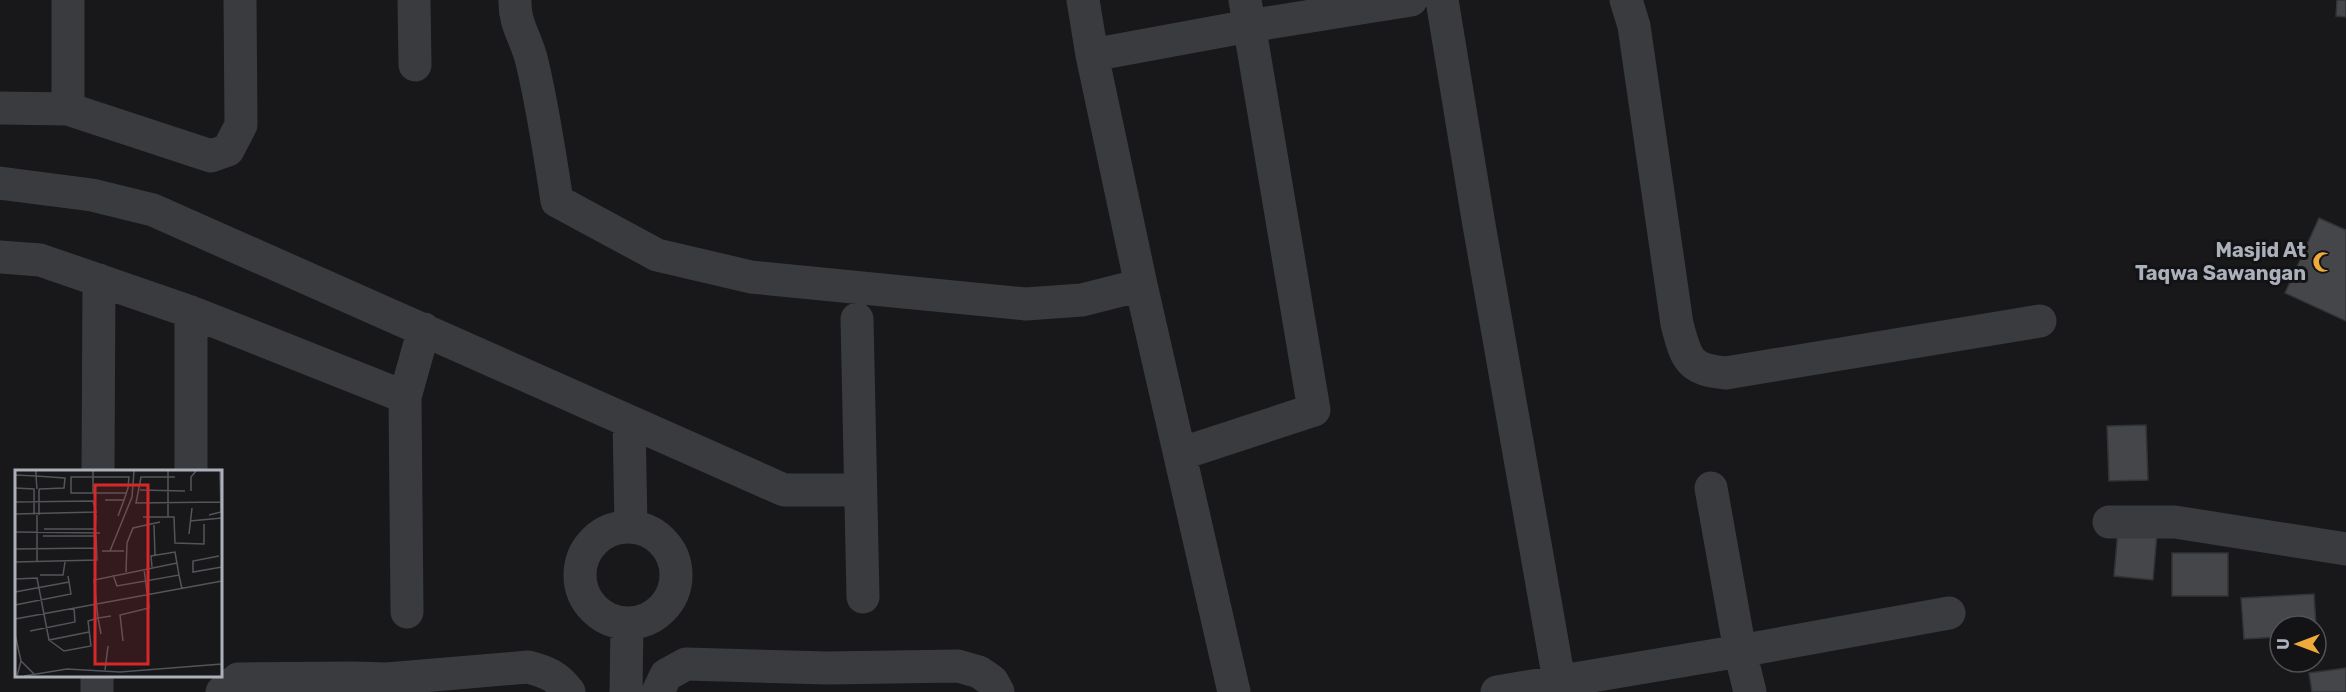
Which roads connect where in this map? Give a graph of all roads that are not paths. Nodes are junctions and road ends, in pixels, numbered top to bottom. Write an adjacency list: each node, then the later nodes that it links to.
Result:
1 (68, 0): 13 (street)
2 (240, 0): 13 (street)
3 (414, 0): 11 (street)
4 (515, 0): 17 (street)
5 (1083, 0): 10 (street)
6 (1411, 0): 9 (street)
7 (1442, 0): 39 (street)
8 (1626, 0): 20 (street)
9 (1247, 13): 10 (street); 24 (street)
10 (1092, 55): 17 (street)
11 (415, 66)
12 (0, 108): 13 (street)
13 (68, 109)
14 (0, 183): 21 (street)
15 (0, 257): 16 (street)
16 (99, 280): 18 (street); 25 (street)
17 (1141, 285): 24 (street)
18 (191, 312): 22 (street); 26 (street)
19 (857, 319): 28 (street)
20 (2040, 321)
21 (424, 329): 22 (street); 23 (street)
22 (405, 397): 33 (street)
23 (629, 421): 28 (street); 30 (street)
24 (1180, 454): 45 (street)
25 (98, 470)
26 (191, 470)
27 (1711, 488): 36 (street)
28 (861, 490): 32 (street)
29 (2109, 522): 31 (street)
30 (631, 526): 35 (street); 35 (street)
31 (2346, 549)
32 (863, 597)
33 (407, 612)
34 (1949, 614): 36 (street)
35 (627, 624): 42 (street)
36 (1740, 651): 39 (street); 47 (street)
37 (827, 680): 43 (street); 44 (street)
38 (387, 686): 40 (street); 41 (street)
39 (1560, 687): 46 (street)
40 (222, 692)
41 (569, 692)
42 (626, 692)
43 (658, 692)
44 (998, 692)
45 (1234, 692)
46 (1497, 692)
47 (1750, 692)

